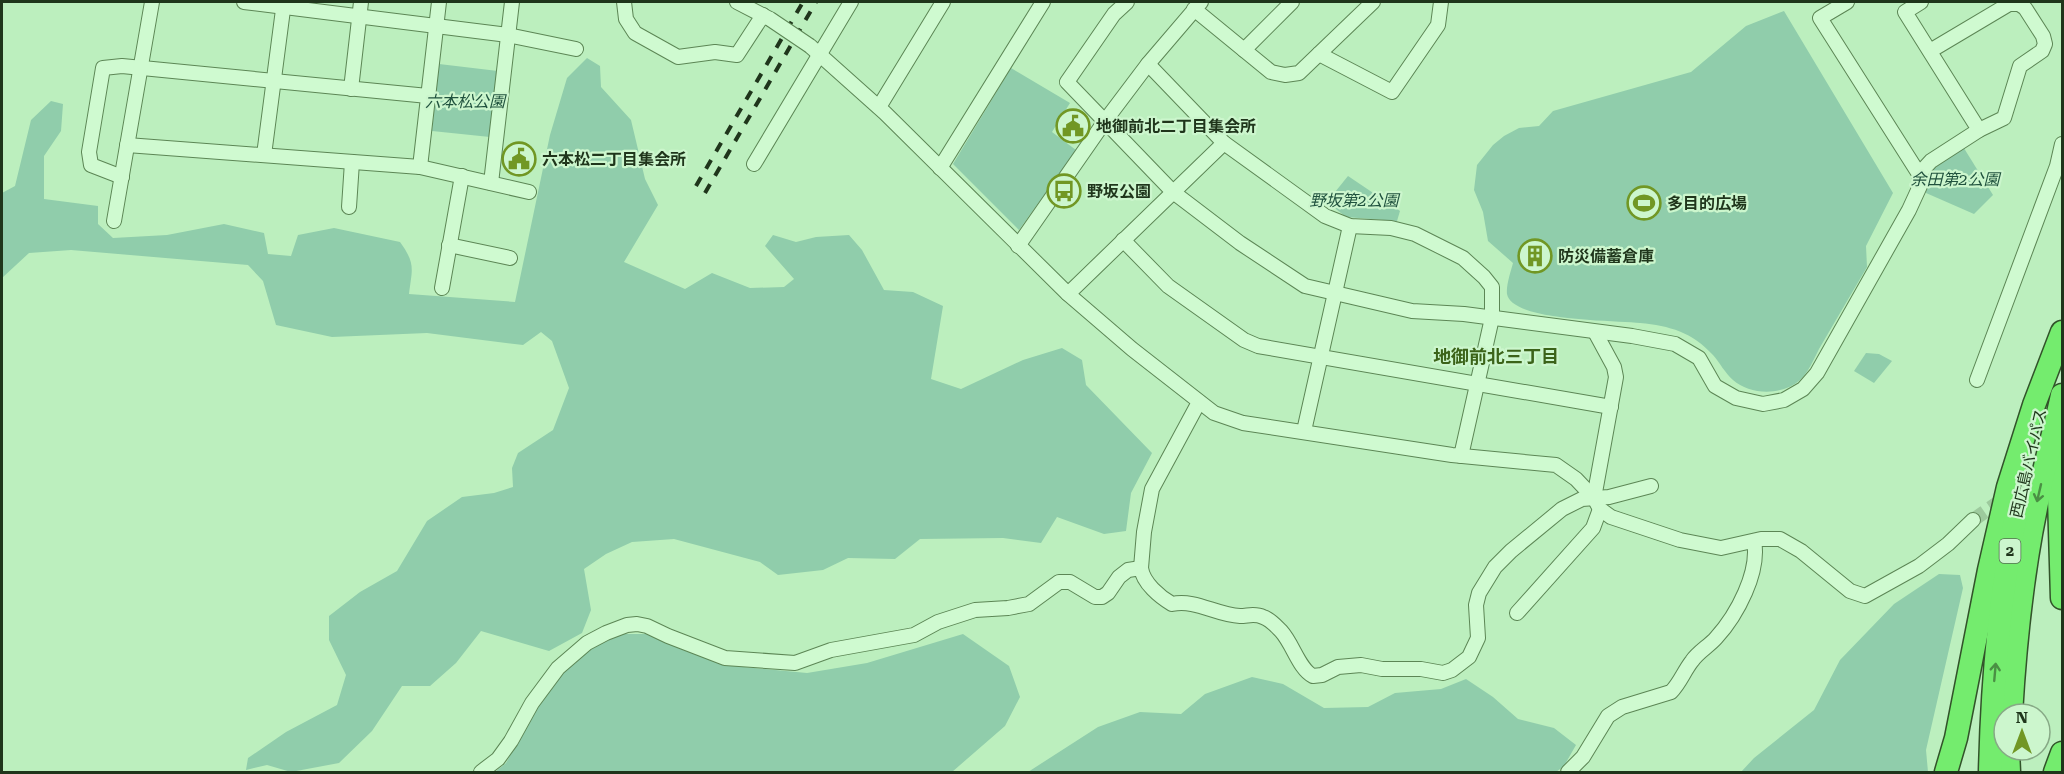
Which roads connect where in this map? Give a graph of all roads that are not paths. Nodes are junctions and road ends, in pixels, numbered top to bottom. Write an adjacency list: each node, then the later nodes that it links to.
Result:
1 (152, 2): 30 (street)
2 (244, 2): 17 (street)
3 (361, 2): 20 (street)
4 (440, 2): 22 (street)
5 (512, 2): 23 (street)
6 (624, 2): 21 (street)
7 (737, 2): 21 (street)
8 (851, 2): 25 (street)
9 (943, 2): 34 (street)
10 (1043, 2): 44 (street)
11 (1127, 2): 35 (street)
12 (1292, 2): 26 (street)
13 (1373, 2): 28 (street)
14 (1441, 2): 28 (street)
15 (1846, 2): 45 (street)
16 (1921, 2): 19 (street)
17 (283, 4): 20 (street); 31 (street)
18 (1197, 5): 26 (street); 29 (street)
19 (1901, 7): 27 (street)
20 (359, 16): 22 (street); 32 (street)
21 (767, 17): 25 (street, bridge)
22 (436, 26): 23 (street); 33 (street)
23 (508, 35): 24 (street); 48 (street)
24 (576, 49)
25 (815, 50): 34 (street); 42 (street)
26 (1244, 50): 28 (street)
27 (1930, 51): 36 (street); 36 (street)
28 (1319, 54)
29 (1148, 64): 35 (street); 37 (street)
30 (140, 68): 31 (street); 39 (street); 47 (street)
31 (274, 81): 32 (street); 40 (street)
32 (351, 88): 33 (street)
33 (428, 96): 43 (street)
34 (879, 107): 44 (street)
35 (1104, 121): 50 (street); 56 (street)
36 (1979, 130): 45 (street)
37 (1224, 143): 50 (street); 53 (street)
38 (2062, 144): 65 (street)
39 (127, 145): 40 (street); 47 (street)
40 (264, 155): 41 (street)
41 (352, 162): 43 (street); 51 (street)
42 (754, 164)
43 (420, 167): 46 (street)
44 (940, 168): 56 (street)
45 (1919, 174): 62 (street)
46 (462, 176): 48 (street); 55 (street)
47 (122, 177): 52 (street)
48 (491, 183): 49 (street)
49 (529, 192)
50 (1173, 192): 54 (street); 60 (street)
51 (349, 207)
52 (114, 221)
53 (1350, 226): 60 (street); 61 (street)
54 (1123, 240): 59 (street); 64 (street)
55 (449, 245): 57 (street); 58 (street)
56 (1018, 246): 59 (street)
57 (510, 258)
58 (442, 288)
59 (1068, 294): 68 (street)
60 (1334, 294): 61 (street); 64 (street)
61 (1492, 318): 62 (street); 66 (street)
62 (1595, 332): 69 (street)
63 (2062, 333): 84 (highway); 85 (highway, 西広島バイパス / 2, one-way to 63)
64 (1320, 357): 66 (street); 70 (street)
65 (1977, 380)
66 (1477, 384): 69 (street); 72 (street)
67 (2062, 395): 80 (highway, 西広島バイパス / 2, one-way to 80)
68 (1199, 402): 70 (street); 77 (street)
69 (1611, 406): 74 (street)
70 (1304, 431): 72 (street)
71 (2062, 451): 78 (highway)
72 (1461, 456): 74 (street)
73 (1651, 486): 74 (street)
74 (1597, 504): 76 (street); 77 (street); 79 (street)
75 (1972, 520): 76 (street)
76 (1754, 541): 83 (street)
77 (1141, 568): 82 (street)
78 (2062, 598)
79 (1524, 612)
80 (2011, 702)
81 (2062, 753): 86 (highway)
82 (481, 772)
83 (1568, 772)
84 (1946, 772)
85 (1990, 772)
86 (2055, 772)

